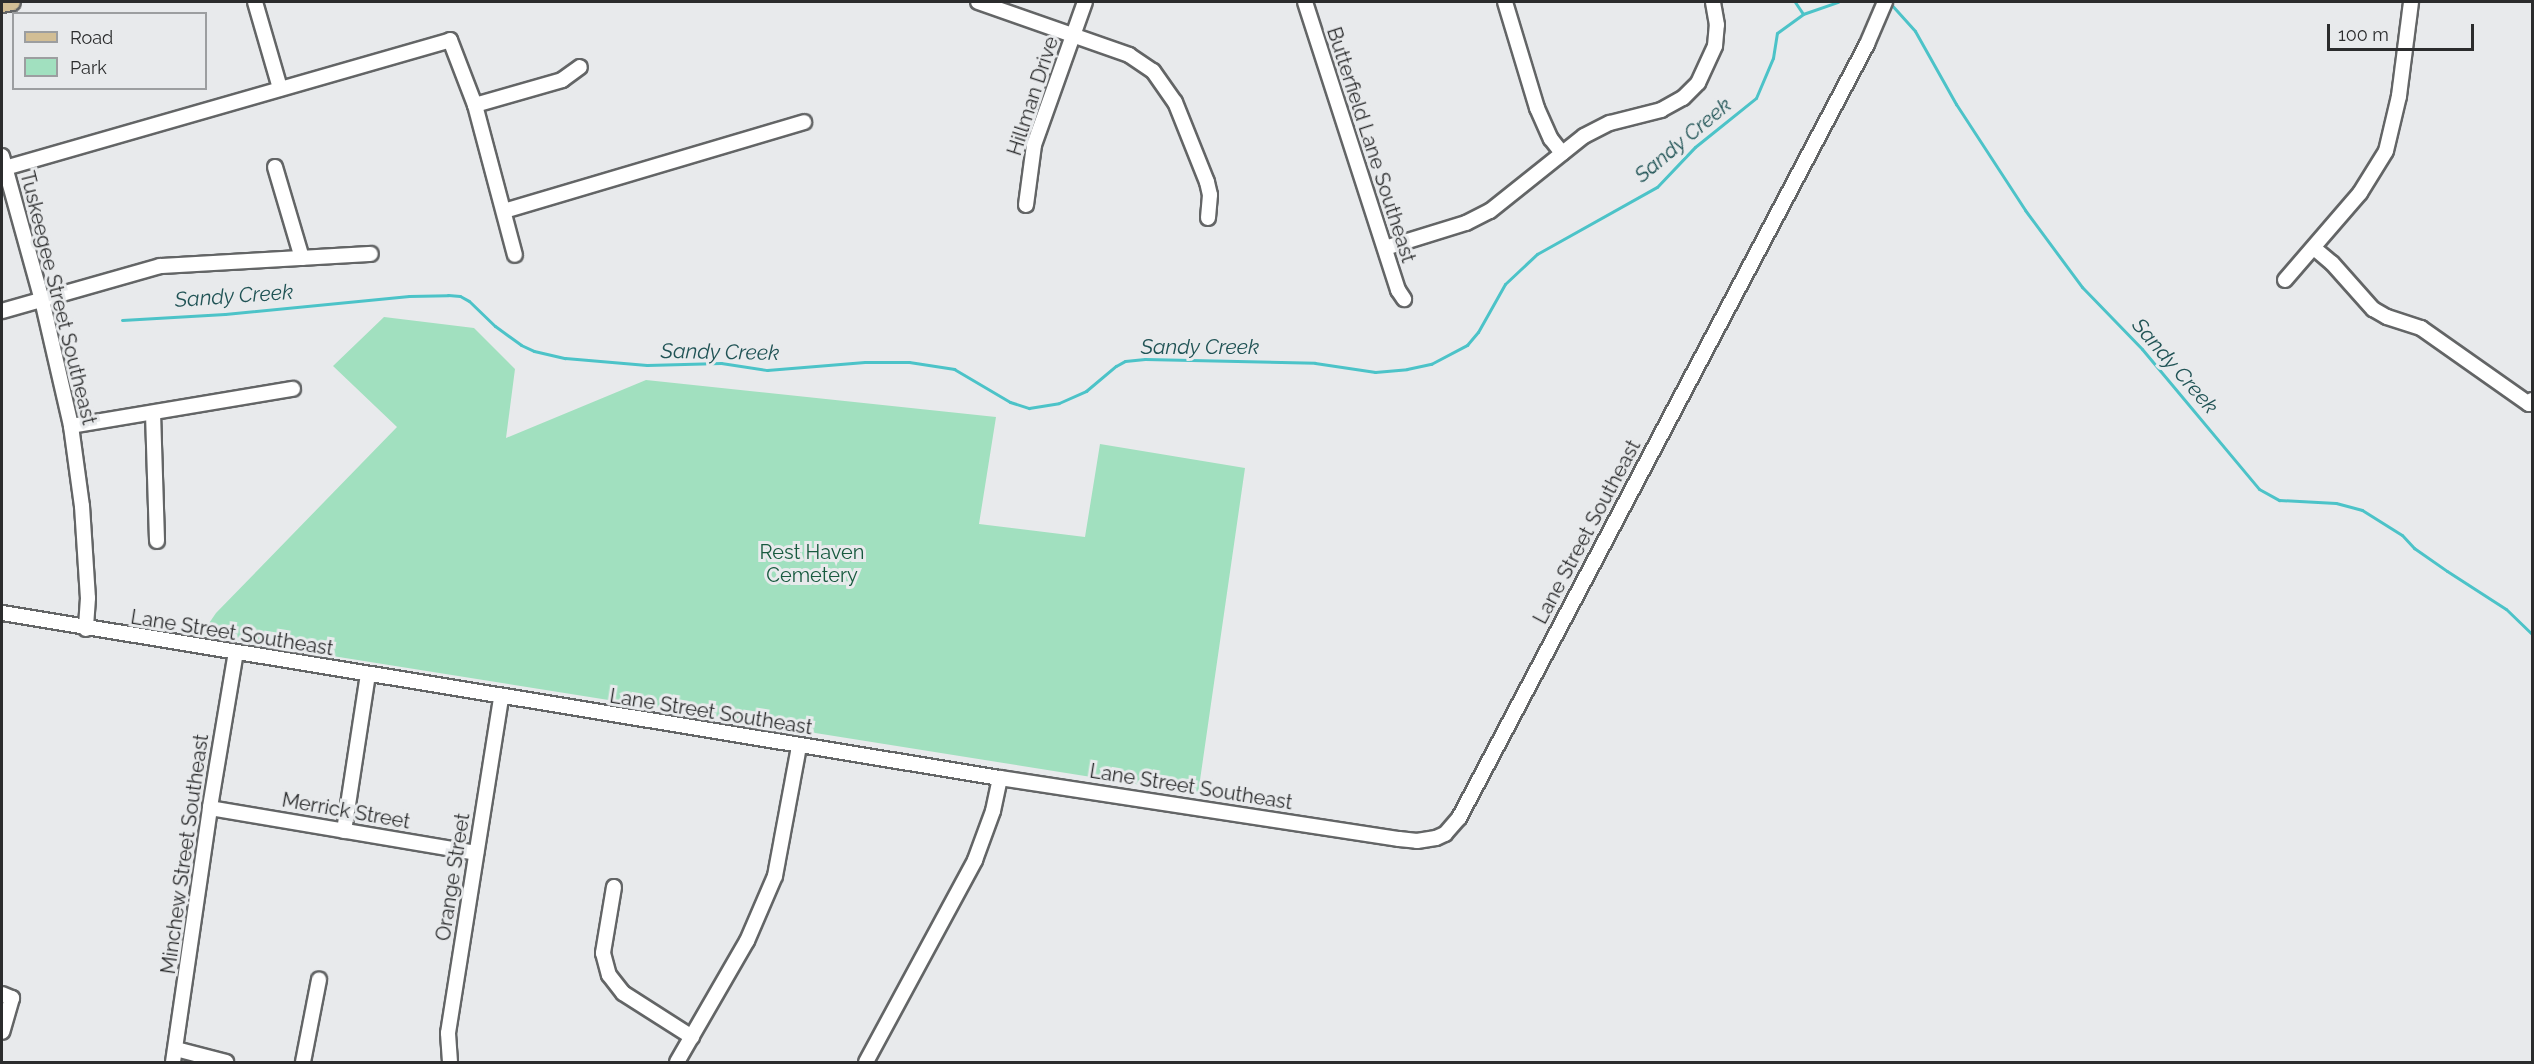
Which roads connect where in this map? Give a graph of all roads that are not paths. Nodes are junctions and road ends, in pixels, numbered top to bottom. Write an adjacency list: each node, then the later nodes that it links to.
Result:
1 (12, 2): 10 (main road)
2 (255, 2): 13 (street)
3 (978, 2): 11 (street)
4 (1085, 2): 11 (street, Hillman Drive)
5 (1305, 2): 22 (street, Butterfield Lane Southeast)
6 (1505, 2): 16 (street)
7 (1713, 2): 16 (street)
8 (1884, 2): 42 (street, Lane Street Southeast)
9 (2410, 2): 23 (street)
10 (2, 4)
11 (1073, 36): 19 (street, Hillman Drive); 21 (street)
12 (580, 67): 14 (street)
13 (280, 88): 14 (street); 17 (street)
14 (475, 105): 20 (street)
15 (804, 122): 20 (street)
16 (1562, 153): 22 (street)
17 (3, 162): 29 (street, Tuskeegee Street Southeast)
18 (274, 167): 26 (street)
19 (1026, 205)
20 (504, 211): 25 (street)
21 (1208, 218)
22 (1385, 248): 28 (street, Butterfield Lane Southeast)
23 (2314, 248): 27 (street); 32 (street)
24 (372, 254): 26 (street)
25 (515, 255)
26 (302, 258): 29 (street)
27 (2285, 280)
28 (1404, 299)
29 (42, 300): 30 (street); 34 (street, Tuskeegee Street Southeast)
30 (2, 311)
31 (293, 388): 33 (street)
32 (2532, 400)
33 (153, 413): 34 (street); 35 (street)
34 (71, 426): 37 (street, Tuskeegee Street Southeast)
35 (157, 541)
36 (2, 614): 37 (street, Lane Street Southeast)
37 (86, 629): 38 (street, Lane Street Southeast)
38 (236, 652): 39 (street, Lane Street Southeast); 43 (street, Minchew Street Southeast)
39 (368, 675): 40 (street, Lane Street Southeast); 44 (street)
40 (501, 697): 41 (street, Lane Street Southeast); 45 (street, Orange Street)
41 (799, 746): 42 (street, Lane Street Southeast); 50 (street)
42 (1000, 778): 56 (street)
43 (210, 808): 44 (street, Merrick Street); 51 (street, Minchew Street Southeast)
44 (344, 831): 45 (street, Merrick Street)
45 (476, 853): 54 (street, Orange Street)
46 (614, 886): 50 (street)
47 (319, 980): 53 (street)
48 (7, 996): 49 (street)
49 (2, 1032)
50 (692, 1037): 55 (street)
51 (174, 1056): 52 (street)
52 (226, 1062)
53 (303, 1062)
54 (450, 1062)
55 (677, 1062)
56 (866, 1062)

